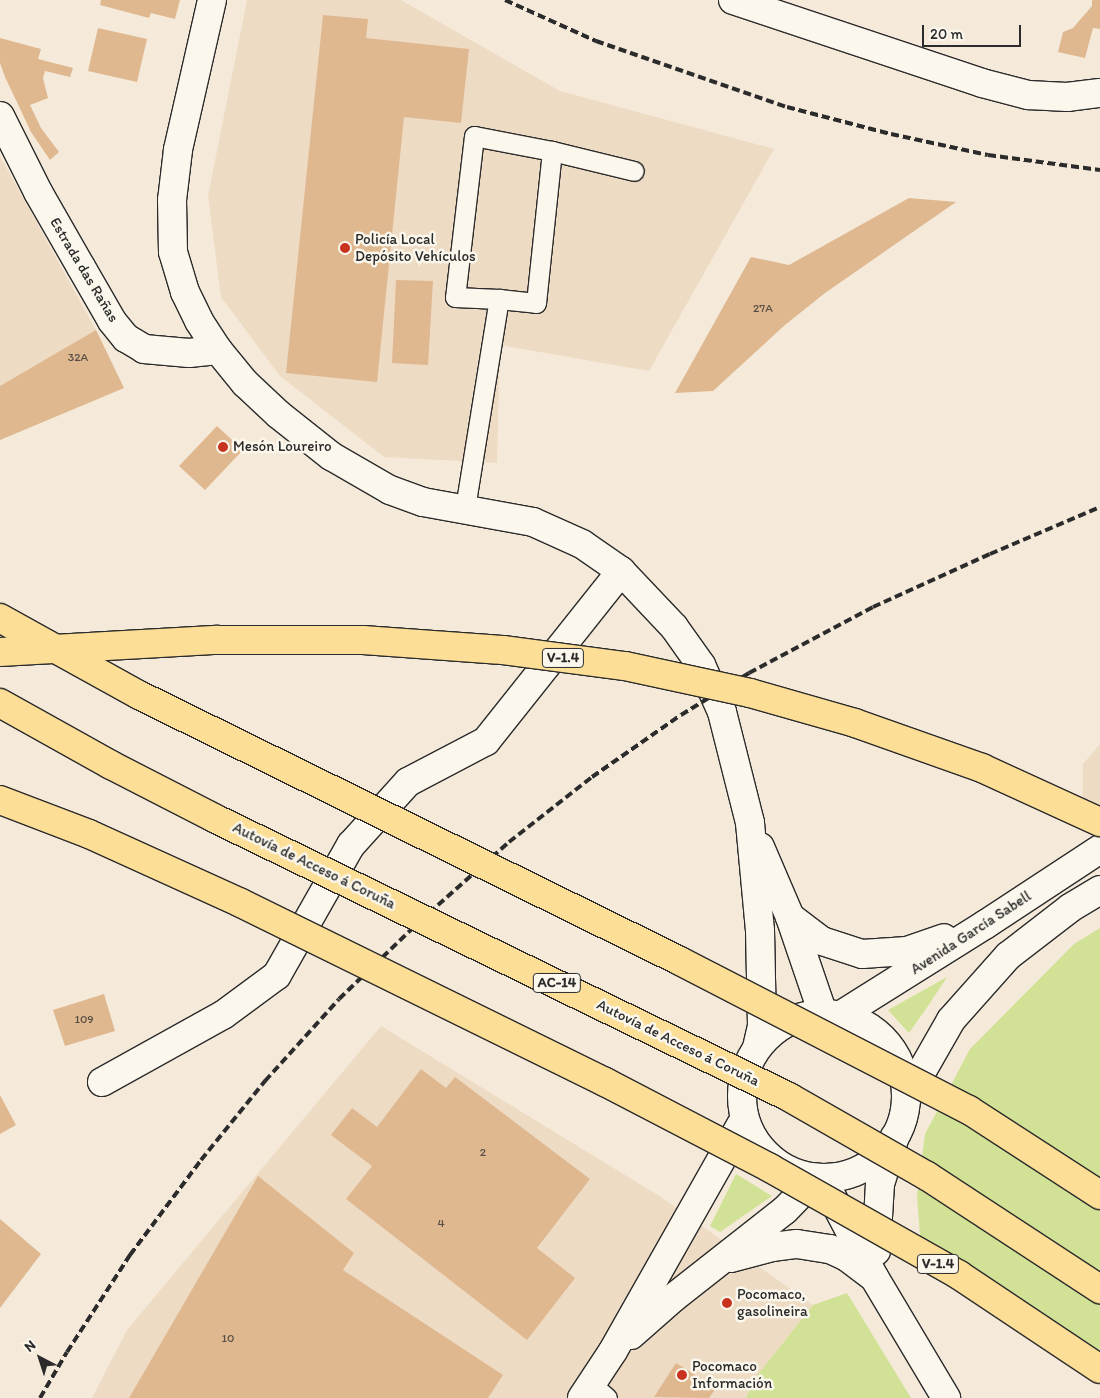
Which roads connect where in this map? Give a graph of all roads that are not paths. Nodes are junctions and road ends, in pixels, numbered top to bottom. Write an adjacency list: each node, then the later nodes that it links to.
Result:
1 (212, 0): 8 (street)
2 (733, 0): 3 (street)
3 (1100, 93)
4 (0, 116): 8 (street, Estrada das Rañas)
5 (552, 151): 6 (lane); 7 (lane); 7 (lane)
6 (634, 171)
7 (499, 299): 9 (lane)
8 (218, 350): 9 (street)
9 (465, 508): 10 (street)
10 (621, 571): 16 (street); 23 (street)
11 (0, 618): 28 (highway, bridge)
12 (0, 652): 15 (highway, V-1.4, bridge)
13 (0, 703): 31 (highway, Autovía de Acceso á Coruña / AC-14, bridge)
14 (0, 800): 33 (highway, V-1.4, bridge)
15 (1100, 822)
16 (750, 823): 19 (street); 22 (street)
17 (1100, 849): 20 (street, Avenida García Sabell)
18 (1100, 890): 24 (street)
19 (790, 917): 20 (street); 21 (street)
20 (986, 924): 21 (street, Avenida García Sabell)
21 (832, 1014): 22 (street); 24 (street)
22 (757, 1047): 25 (street)
23 (102, 1082)
24 (906, 1099): 26 (street)
25 (744, 1120): 27 (street); 32 (street)
26 (895, 1136): 27 (street); 30 (street)
27 (819, 1178): 29 (street); 30 (street)
28 (1100, 1195)
29 (720, 1261): 30 (street); 32 (street)
30 (874, 1277): 35 (street)
31 (1100, 1288)
32 (613, 1351): 34 (street)
33 (1100, 1369)
34 (593, 1393)
35 (946, 1398)

